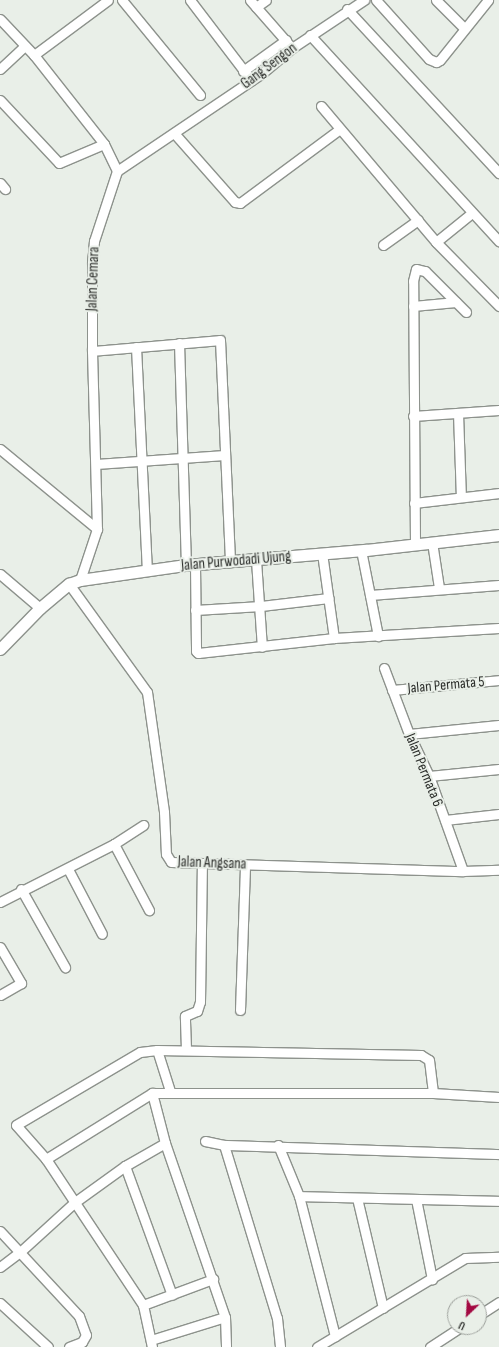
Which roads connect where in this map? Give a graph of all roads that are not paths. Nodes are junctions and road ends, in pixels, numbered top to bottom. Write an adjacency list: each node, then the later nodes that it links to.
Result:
1 (108, 0): 17 (street)
2 (122, 0): 21 (street)
3 (190, 0): 19 (street)
4 (266, 0): 9 (street)
5 (364, 0): 10 (street, Gang Sengon)
6 (376, 0): 12 (street)
7 (436, 0): 12 (street)
8 (488, 0): 12 (street)
9 (253, 4): 14 (street)
10 (347, 9): 13 (street, Gang Sengon); 28 (street)
11 (0, 19): 15 (street)
12 (464, 28)
13 (310, 35): 16 (street, Gang Sengon); 29 (street)
14 (286, 40): 16 (street); 19 (street)
15 (24, 47): 17 (street); 18 (street)
16 (292, 48): 20 (street, Gang Sengon)
17 (34, 55): 26 (street)
18 (0, 69)
19 (243, 71): 20 (street)
20 (251, 80): 25 (street, Gang Sengon)
21 (200, 95)
22 (0, 100): 26 (street)
23 (320, 106): 24 (street)
24 (340, 129): 25 (street); 30 (street)
25 (174, 133): 27 (street, Gang Sengon)
26 (104, 144): 27 (street)
27 (117, 171): 40 (street, Jalan Cemara)
28 (499, 173)
29 (472, 213): 31 (street); 32 (street)
30 (418, 220): 32 (street); 33 (street)
31 (499, 241)
32 (436, 242): 36 (street)
33 (382, 245)
34 (456, 302): 35 (street); 35 (street); 37 (street)
35 (413, 306): 43 (street)
36 (499, 306)
37 (466, 312)
38 (179, 344): 39 (street); 45 (street); 46 (street)
39 (136, 347): 40 (street); 47 (street)
40 (92, 351): 48 (street, Jalan Cemara)
41 (499, 410): 42 (street)
42 (458, 413): 43 (street); 50 (street)
43 (413, 416): 51 (street)
44 (0, 449): 52 (street)
45 (225, 455): 46 (street); 59 (street)
46 (184, 458): 47 (street); 60 (street)
47 (142, 461): 48 (street); 61 (street)
48 (96, 464): 52 (street, Jalan Cemara)
49 (499, 493): 50 (street)
50 (461, 497): 51 (street)
51 (414, 502): 55 (street)
52 (97, 530): 63 (street, Jalan Cemara)
53 (499, 535): 54 (street, Jalan Purwodadi Ujung)
54 (432, 542): 55 (street, Jalan Purwodadi Ujung); 66 (street)
55 (415, 543): 56 (street, Jalan Purwodadi Ujung)
56 (362, 550): 57 (street, Jalan Purwodadi Ujung); 67 (street)
57 (322, 553): 58 (street, Jalan Purwodadi Ujung); 68 (street)
58 (256, 560): 59 (street, Jalan Purwodadi Ujung); 69 (street)
59 (230, 562): 60 (street, Jalan Purwodadi Ujung)
60 (190, 565): 61 (street, Jalan Purwodadi Ujung); 71 (street)
61 (147, 570): 63 (street, Jalan Purwodadi Ujung)
62 (0, 574): 70 (street)
63 (80, 580): 64 (street, Jalan Purwodadi Ujung)
64 (68, 584): 70 (street, Jalan Purwodadi Ujung); 88 (street, Jalan Angsana)
65 (499, 585): 66 (street)
66 (439, 588): 67 (street)
67 (370, 595): 73 (street)
68 (328, 598): 69 (street); 74 (street)
69 (261, 606): 71 (street); 75 (street)
70 (40, 608): 76 (street, Jalan Purwodadi Ujung)
71 (195, 610): 75 (street)
72 (499, 628): 73 (street)
73 (378, 636): 74 (street)
74 (334, 638): 75 (street)
75 (262, 647)
76 (0, 649)
77 (384, 668): 79 (street, Jalan Permata 6)
78 (499, 680): 79 (street, Jalan Permata 5)
79 (392, 690): 81 (street, Jalan Permata 6)
80 (499, 724): 81 (street)
81 (409, 734): 83 (street, Jalan Permata 6)
82 (499, 769): 83 (street)
83 (429, 776): 85 (street, Jalan Permata 6)
84 (499, 814): 85 (street)
85 (445, 820): 92 (street, Jalan Permata 6)
86 (143, 825): 87 (street)
87 (114, 844): 90 (street); 95 (street)
88 (202, 864): 89 (street, Jalan Angsana); 101 (street)
89 (245, 865): 92 (street, Jalan Angsana); 100 (street)
90 (68, 869): 93 (street); 96 (street)
91 (499, 870): 92 (street, Jalan Angsana)
92 (463, 871)
93 (21, 889): 94 (street); 98 (street)
94 (0, 902)
95 (148, 910)
96 (102, 934)
97 (0, 947): 99 (street)
98 (65, 967)
99 (0, 995)
100 (240, 1010)
101 (186, 1049): 102 (street); 105 (street)
102 (157, 1050): 103 (street); 112 (street)
103 (170, 1091): 104 (street); 105 (street)
104 (152, 1092): 108 (street); 112 (street)
105 (433, 1093): 106 (street)
106 (499, 1097)
107 (205, 1141): 109 (street)
108 (165, 1143): 113 (street); 123 (street)
109 (224, 1145): 110 (street); 138 (street)
110 (278, 1145): 111 (street); 114 (street)
111 (499, 1154)
112 (46, 1158): 118 (street)
113 (125, 1166): 118 (street); 125 (street)
114 (299, 1196): 115 (street); 133 (street)
115 (357, 1198): 116 (street); 129 (street)
116 (416, 1199): 117 (street); 124 (street)
117 (499, 1201)
118 (74, 1202): 120 (street); 128 (street)
119 (0, 1231): 120 (street)
120 (20, 1252): 122 (street); 136 (street)
121 (499, 1257): 124 (street)
122 (0, 1267)
123 (213, 1279): 125 (street); 131 (street)
124 (432, 1279): 129 (street)
125 (172, 1295): 128 (street)
126 (499, 1302): 130 (street)
127 (0, 1303): 135 (street)
128 (143, 1305): 134 (street)
129 (383, 1308): 133 (street)
130 (487, 1310)
131 (225, 1317): 134 (street); 137 (street)
132 (449, 1335): 140 (street)
133 (335, 1336): 139 (street)
134 (152, 1344)
135 (48, 1347)
136 (70, 1347)
137 (226, 1347)
138 (280, 1347)
139 (317, 1347)
140 (430, 1347)

